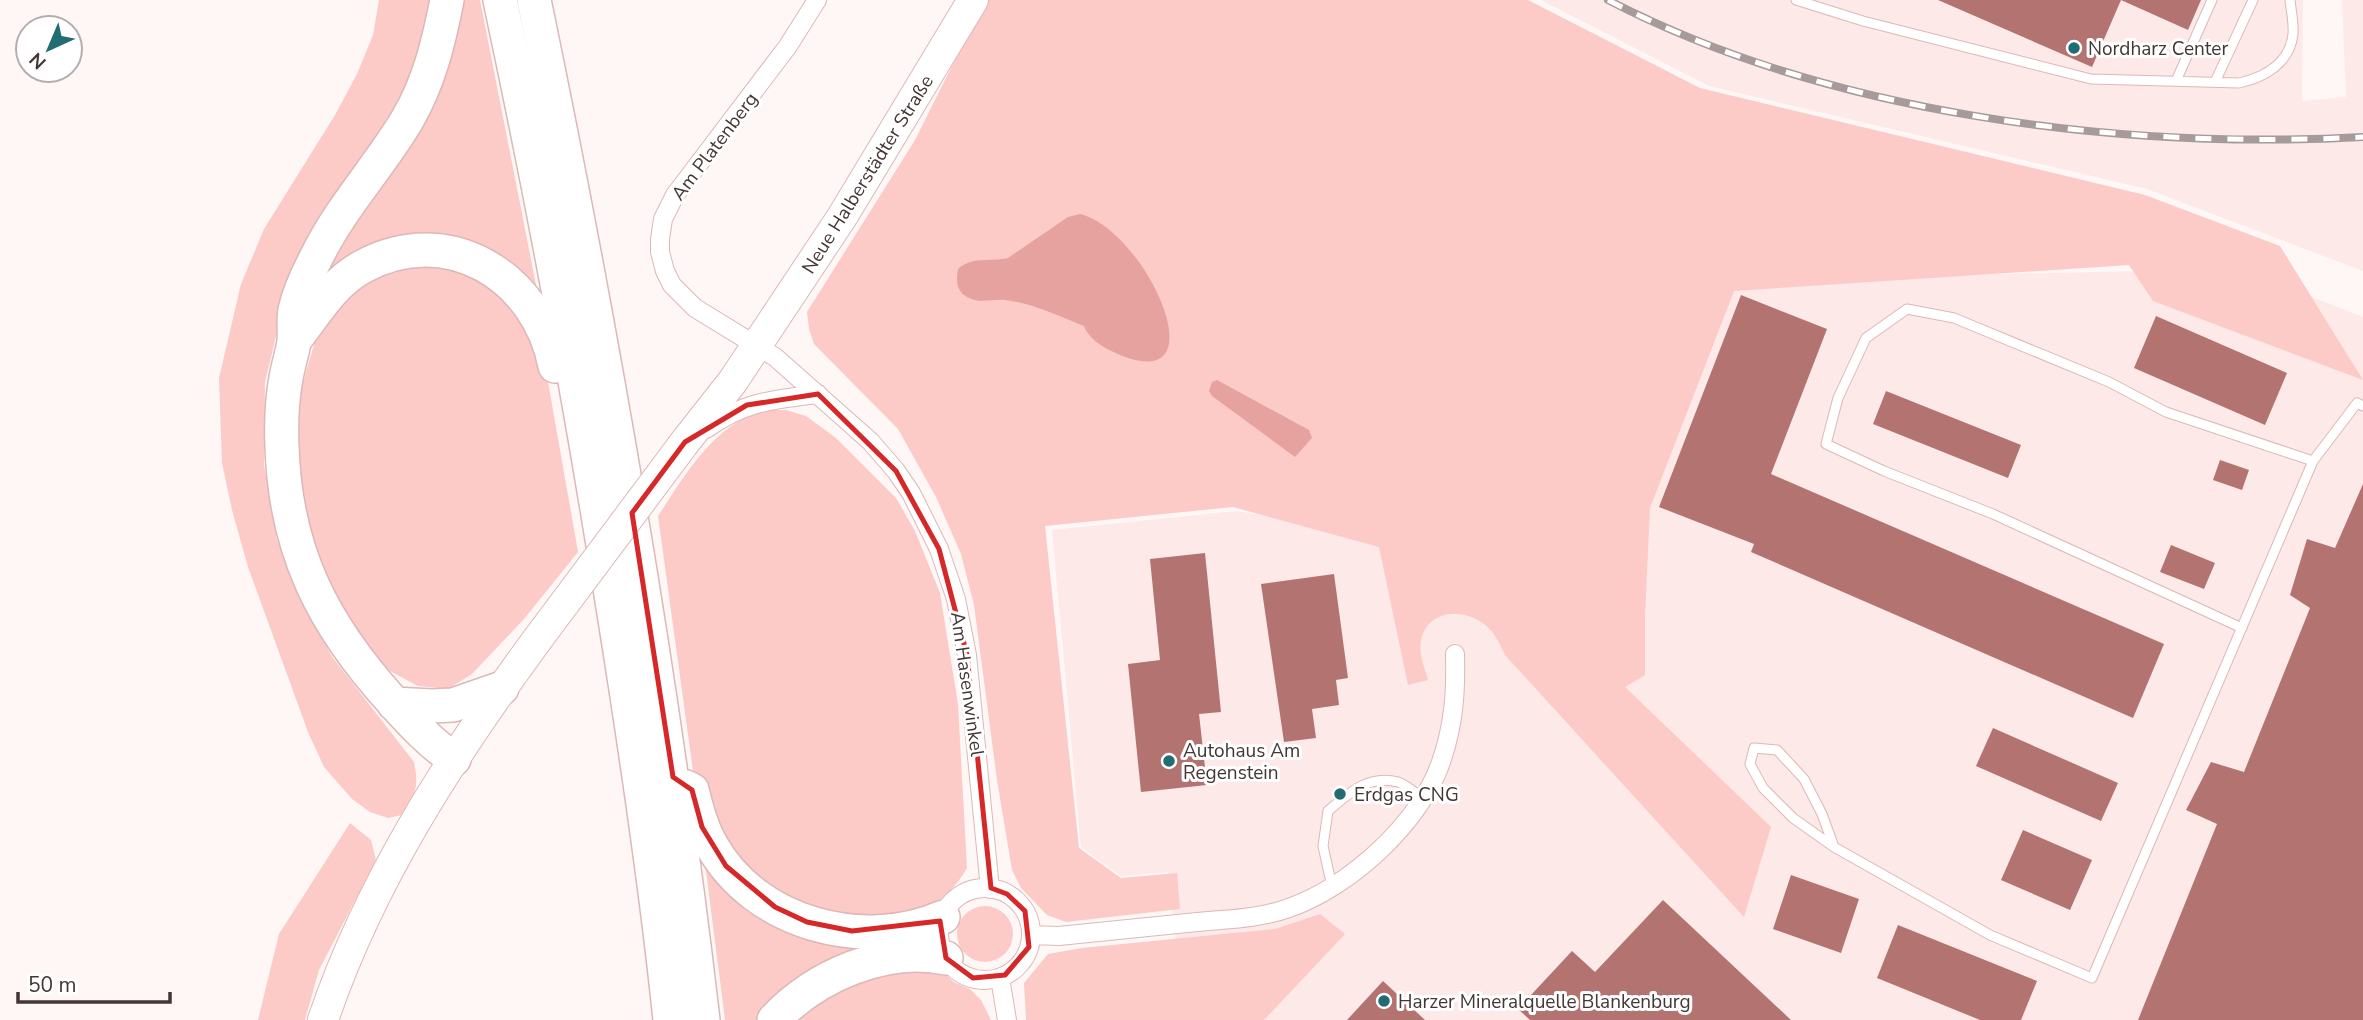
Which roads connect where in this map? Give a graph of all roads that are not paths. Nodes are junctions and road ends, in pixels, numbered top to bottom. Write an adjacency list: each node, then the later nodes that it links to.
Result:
1 (447, 0): 12 (highway)
2 (500, 0): 14 (highway)
3 (534, 0): 24 (highway)
4 (817, 0): 13 (street, Am Platenberg)
5 (973, 0): 13 (main road, Neue Halberstädter Straße)
6 (1796, 0): 10 (lane)
7 (2212, 0): 10 (lane)
8 (2253, 0): 11 (lane)
9 (2290, 0): 11 (lane)
10 (2176, 81): 11 (lane)
11 (2215, 82)
12 (294, 342): 14 (highway); 22 (highway)
13 (757, 345): 15 (street, Am Hasenwinkel); 17 (main road, Neue Halberstädter Straße)
14 (578, 392): 34 (highway)
15 (818, 394): 17 (street); 27 (street, Am Hasenwinkel)
16 (2363, 406): 18 (lane)
17 (685, 442): 21 (main road, Neue Halberstädter Straße, bridge)
18 (2313, 461): 19 (lane); 19 (lane)
19 (2242, 628): 26 (lane)
20 (1455, 654): 25 (street)
21 (502, 688): 22 (highway); 23 (main road, Neue Halberstädter Straße)
22 (394, 704): 23 (highway)
23 (454, 759): 33 (main road, Neue Halberstädter Straße)
24 (673, 777): 29 (highway); 35 (highway)
25 (1422, 799): 28 (street); 28 (lane)
26 (1834, 848): 26 (lane)
27 (990, 889): 29 (street); 30 (street)
28 (1333, 889): 30 (street)
29 (943, 917): 31 (street)
30 (1031, 935): 32 (street)
31 (946, 958): 32 (street); 36 (highway)
32 (1000, 978): 37 (street)
33 (324, 1020)
34 (670, 1020)
35 (703, 1020)
36 (774, 1020)
37 (1006, 1020)

